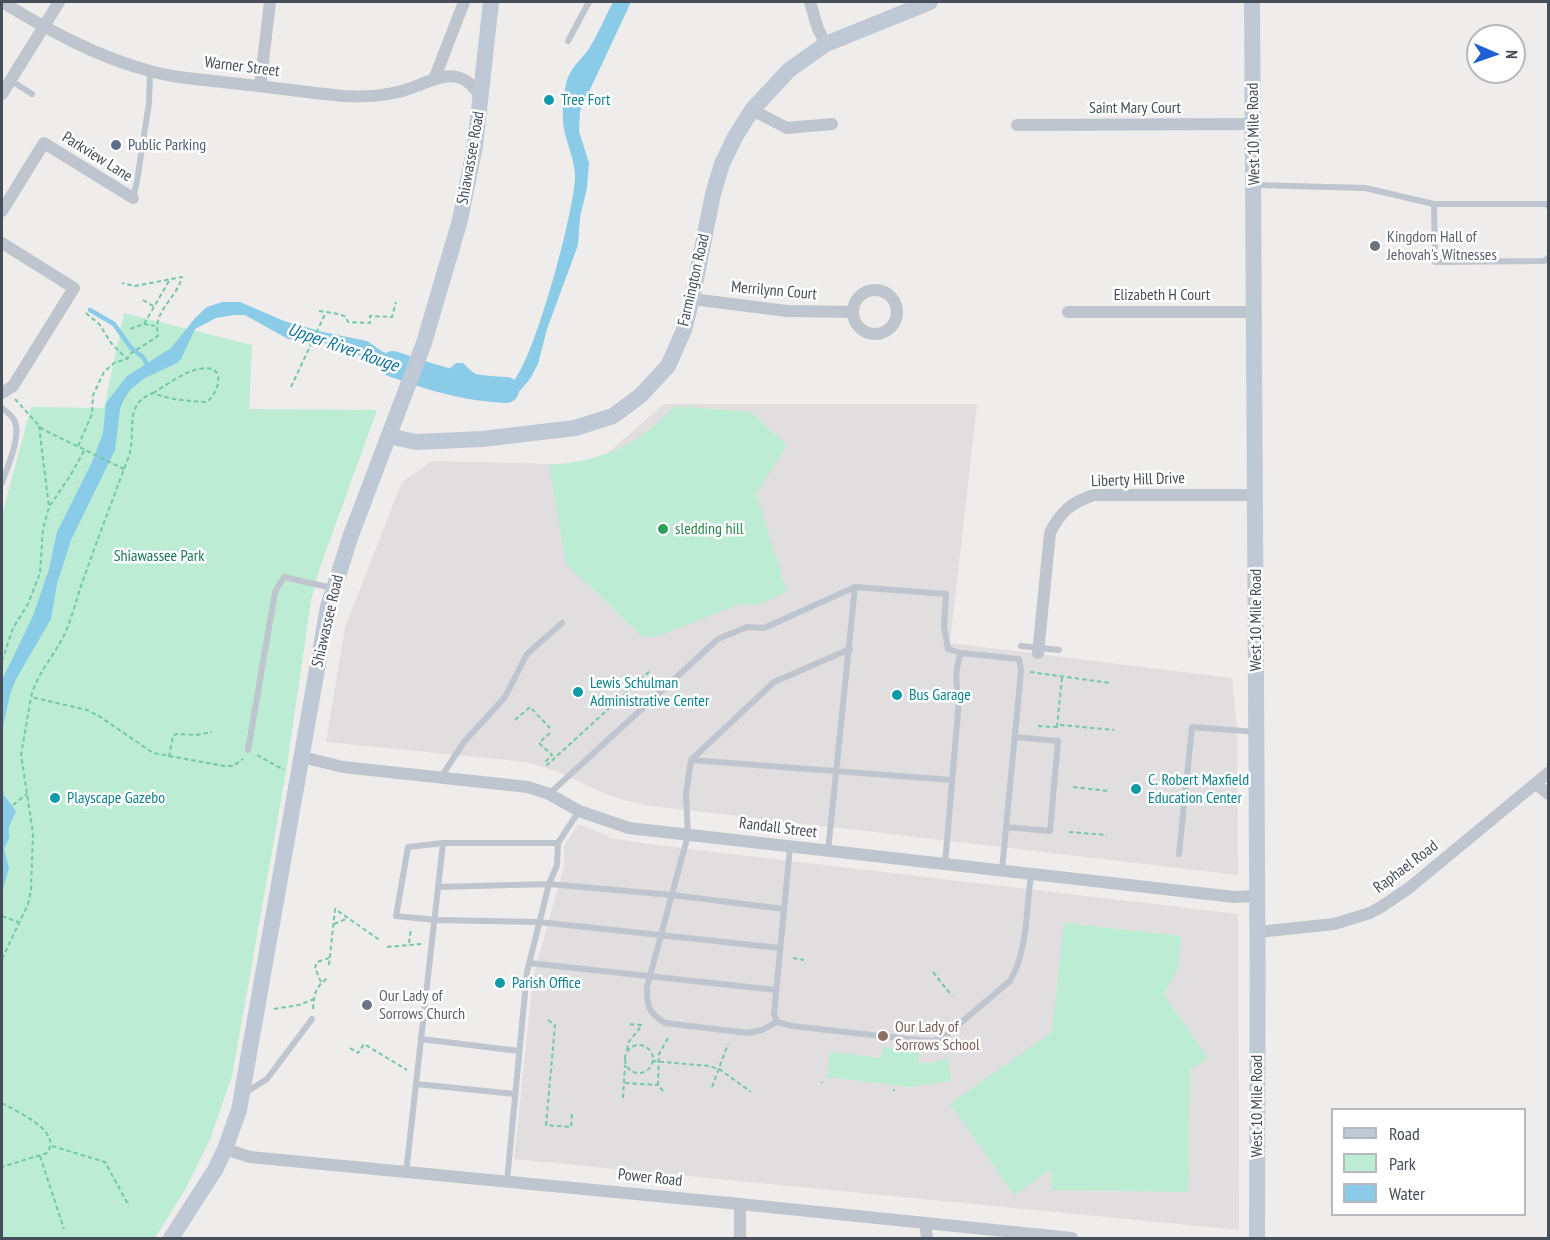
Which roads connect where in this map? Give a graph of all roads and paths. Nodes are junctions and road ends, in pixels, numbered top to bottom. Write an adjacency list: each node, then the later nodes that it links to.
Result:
1 (2, 2): 10 (street, Warner Street)
2 (59, 2): 11 (street)
3 (270, 2): 16 (street)
4 (464, 2): 15 (street)
5 (491, 2): 19 (street, Shiawassee Road)
6 (589, 2): 12 (lane)
7 (810, 2): 13 (street)
8 (930, 2): 13 (street, Farmington Road)
9 (1252, 2): 22 (street, West 10 Mile Road)
10 (18, 6): 11 (street, Warner Street)
11 (43, 27): 14 (street, Warner Street); 17 (street)
12 (568, 41)
13 (826, 44): 20 (street, Farmington Road)
14 (150, 71): 16 (street, Warner Street); 25 (lane)
15 (435, 77): 16 (street, Warner Street); 19 (street, Warner Street)
16 (260, 86)
17 (4, 88): 18 (lane)
18 (32, 94)
19 (481, 99): 52 (street, Shiawassee Road)
20 (752, 110): 21 (street); 33 (street, Farmington Road)
21 (832, 124)
22 (1254, 124): 23 (street, Saint Mary Court); 24 (street, West 10 Mile Road)
23 (1017, 125)
24 (1255, 185): 26 (lane); 41 (street, West 10 Mile Road)
25 (133, 198): 28 (street, Parkview Lane)
26 (1434, 204): 27 (lane); 30 (lane)
27 (1548, 206)
28 (2, 211)
29 (2, 243): 48 (street)
30 (1548, 258)
31 (169, 281): 32 (path); 36 (path); 44 (path)
32 (122, 283)
33 (692, 299): 39 (street, Merrilynn Court); 52 (street, Farmington Road)
34 (143, 300): 36 (path)
35 (396, 302): 38 (path)
36 (155, 307): 43 (path)
37 (319, 311): 38 (path)
38 (326, 312): 47 (path)
39 (853, 312)
40 (1068, 312): 41 (street, Elizabeth H Court)
41 (1255, 312): 57 (street, West 10 Mile Road)
42 (86, 313): 46 (path)
43 (144, 324): 44 (path); 45 (path)
44 (155, 326): 46 (path)
45 (130, 329)
46 (127, 359): 53 (path)
47 (291, 387)
48 (7, 393): 51 (path)
49 (153, 393): 49 (path); 55 (path)
50 (2, 408): 56 (lane)
51 (39, 426): 53 (path); 58 (path)
52 (389, 436): 60 (street, Shiawassee Road)
53 (78, 446): 54 (path)
54 (85, 449): 55 (path); 58 (path)
55 (124, 469): 72 (path)
56 (2, 483)
57 (1256, 495): 64 (street, Liberty Hill Drive); 79 (street, West 10 Mile Road)
58 (49, 507): 67 (path)
59 (855, 587): 63 (lane); 66 (lane); 95 (lane)
60 (334, 589): 82 (lane); 84 (street, Shiawassee Road)
61 (562, 623): 89 (lane)
62 (1022, 646): 64 (lane)
63 (850, 649): 85 (lane); 86 (lane)
64 (1039, 650): 65 (lane)
65 (1059, 650)
66 (960, 653): 69 (lane); 90 (lane)
67 (2, 661)
68 (651, 670): 80 (path)
69 (1021, 671): 70 (path); 81 (lane)
70 (1062, 677): 71 (path); 76 (path)
71 (1110, 683)
72 (31, 697): 83 (path); 94 (path)
73 (515, 720): 75 (path)
74 (1038, 726): 76 (path)
75 (550, 728)
76 (1057, 728): 77 (path)
77 (1114, 730)
78 (212, 732): 83 (path)
79 (1257, 732): 107 (lane); 114 (street, West 10 Mile Road)
80 (550, 733)
81 (1015, 737): 99 (lane); 99 (lane)
82 (248, 750): 83 (path); 87 (path)
83 (170, 757)
84 (302, 757): 89 (street, Randall Street); 173 (street, Shiawassee Road)
85 (691, 760): 86 (lane); 101 (lane)
86 (836, 771): 90 (lane); 106 (lane)
87 (286, 772)
88 (1548, 773): 91 (street, Raphael Road)
89 (441, 778): 95 (street, Randall Street)
90 (952, 780): 108 (lane)
91 (1536, 784): 96 (street); 123 (street, Raphael Road)
92 (1073, 787): 93 (path)
93 (1108, 791)
94 (27, 794): 97 (path); 119 (path)
95 (549, 794): 98 (street, Randall Street)
96 (1548, 794)
97 (13, 805)
98 (579, 811): 101 (street, Randall Street); 104 (lane)
99 (1006, 827): 109 (lane)
100 (1069, 832): 102 (path)
101 (688, 835): 105 (street, Randall Street); 113 (lane)
102 (1107, 835)
103 (443, 843): 104 (lane); 112 (lane); 118 (lane)
104 (558, 843): 111 (lane)
105 (790, 846): 106 (street, Randall Street); 115 (lane)
106 (828, 851): 108 (street, Randall Street)
107 (1179, 854)
108 (945, 865): 109 (street, Randall Street)
109 (1002, 871): 110 (street, Randall Street)
110 (1031, 875): 114 (street, Randall Street); 147 (lane)
111 (549, 884): 112 (lane); 113 (lane); 120 (lane)
112 (438, 887): 118 (lane)
113 (672, 895): 115 (lane); 124 (lane)
114 (1258, 896): 123 (street, West 10 Mile Road)
115 (784, 909): 129 (lane)
116 (2, 916): 119 (path)
117 (348, 918): 121 (path); 121 (path); 125 (path)
118 (436, 920): 120 (lane); 151 (lane)
119 (18, 922): 132 (path)
120 (539, 922): 124 (lane); 134 (lane)
121 (333, 924): 130 (path)
122 (411, 928): 127 (path)
123 (1258, 932): 194 (street, West 10 Mile Road)
124 (661, 935): 129 (lane); 138 (lane)
125 (381, 941)
126 (423, 943): 127 (path)
127 (409, 945): 128 (path)
128 (387, 947)
129 (780, 948): 140 (lane)
130 (329, 958): 135 (path); 139 (path)
131 (793, 958): 133 (path)
132 (2, 959)
133 (804, 960)
134 (529, 963): 138 (lane); 156 (lane)
135 (329, 965)
136 (933, 972): 141 (path)
137 (329, 977): 139 (path)
138 (650, 977): 140 (lane); 147 (lane)
139 (321, 982): 142 (path)
140 (776, 990): 147 (lane)
141 (952, 996)
142 (314, 999): 143 (path); 144 (path)
143 (274, 1010)
144 (312, 1019): 173 (lane)
145 (921, 1019): 149 (path)
146 (548, 1020): 152 (path)
147 (777, 1022)
148 (627, 1024): 157 (path)
149 (919, 1034)
150 (668, 1038): 162 (path)
151 (421, 1039): 156 (lane); 168 (lane)
152 (554, 1039): 153 (path); 158 (path)
153 (559, 1039)
154 (728, 1044): 163 (path)
155 (350, 1048): 164 (path)
156 (519, 1051): 174 (lane)
157 (627, 1052): 160 (path); 161 (path)
158 (552, 1060): 159 (path); 165 (path)
159 (557, 1060)
160 (625, 1062): 161 (path); 167 (path)
161 (652, 1062): 162 (path)
162 (658, 1062): 163 (path); 169 (path)
163 (719, 1069): 170 (path); 172 (path)
164 (407, 1070)
165 (550, 1080): 166 (path); 176 (path)
166 (554, 1080)
167 (624, 1083): 169 (path); 175 (path)
168 (416, 1084): 174 (lane); 184 (lane)
169 (658, 1085): 171 (path)
170 (712, 1087)
171 (663, 1090)
172 (751, 1092)
173 (242, 1094): 181 (street, Shiawassee Road)
174 (515, 1094): 185 (lane)
175 (623, 1098)
176 (548, 1101): 177 (path); 179 (path)
177 (553, 1101)
178 (2, 1103): 180 (path)
179 (572, 1114)
180 (52, 1146): 182 (path); 187 (path)
181 (225, 1149): 184 (street, Power Road); 190 (street, Shiawassee Road)
182 (40, 1156): 183 (path); 189 (path)
183 (2, 1167)
184 (406, 1173): 185 (street, Power Road)
185 (507, 1181): 186 (street, Power Road)
186 (740, 1204): 188 (street, Power Road); 191 (street)
187 (129, 1206)
188 (925, 1223): 192 (street); 193 (street, Power Road)
189 (64, 1229)
190 (171, 1239)
191 (740, 1239)
192 (927, 1239)
193 (1072, 1239)
194 (1257, 1239)

